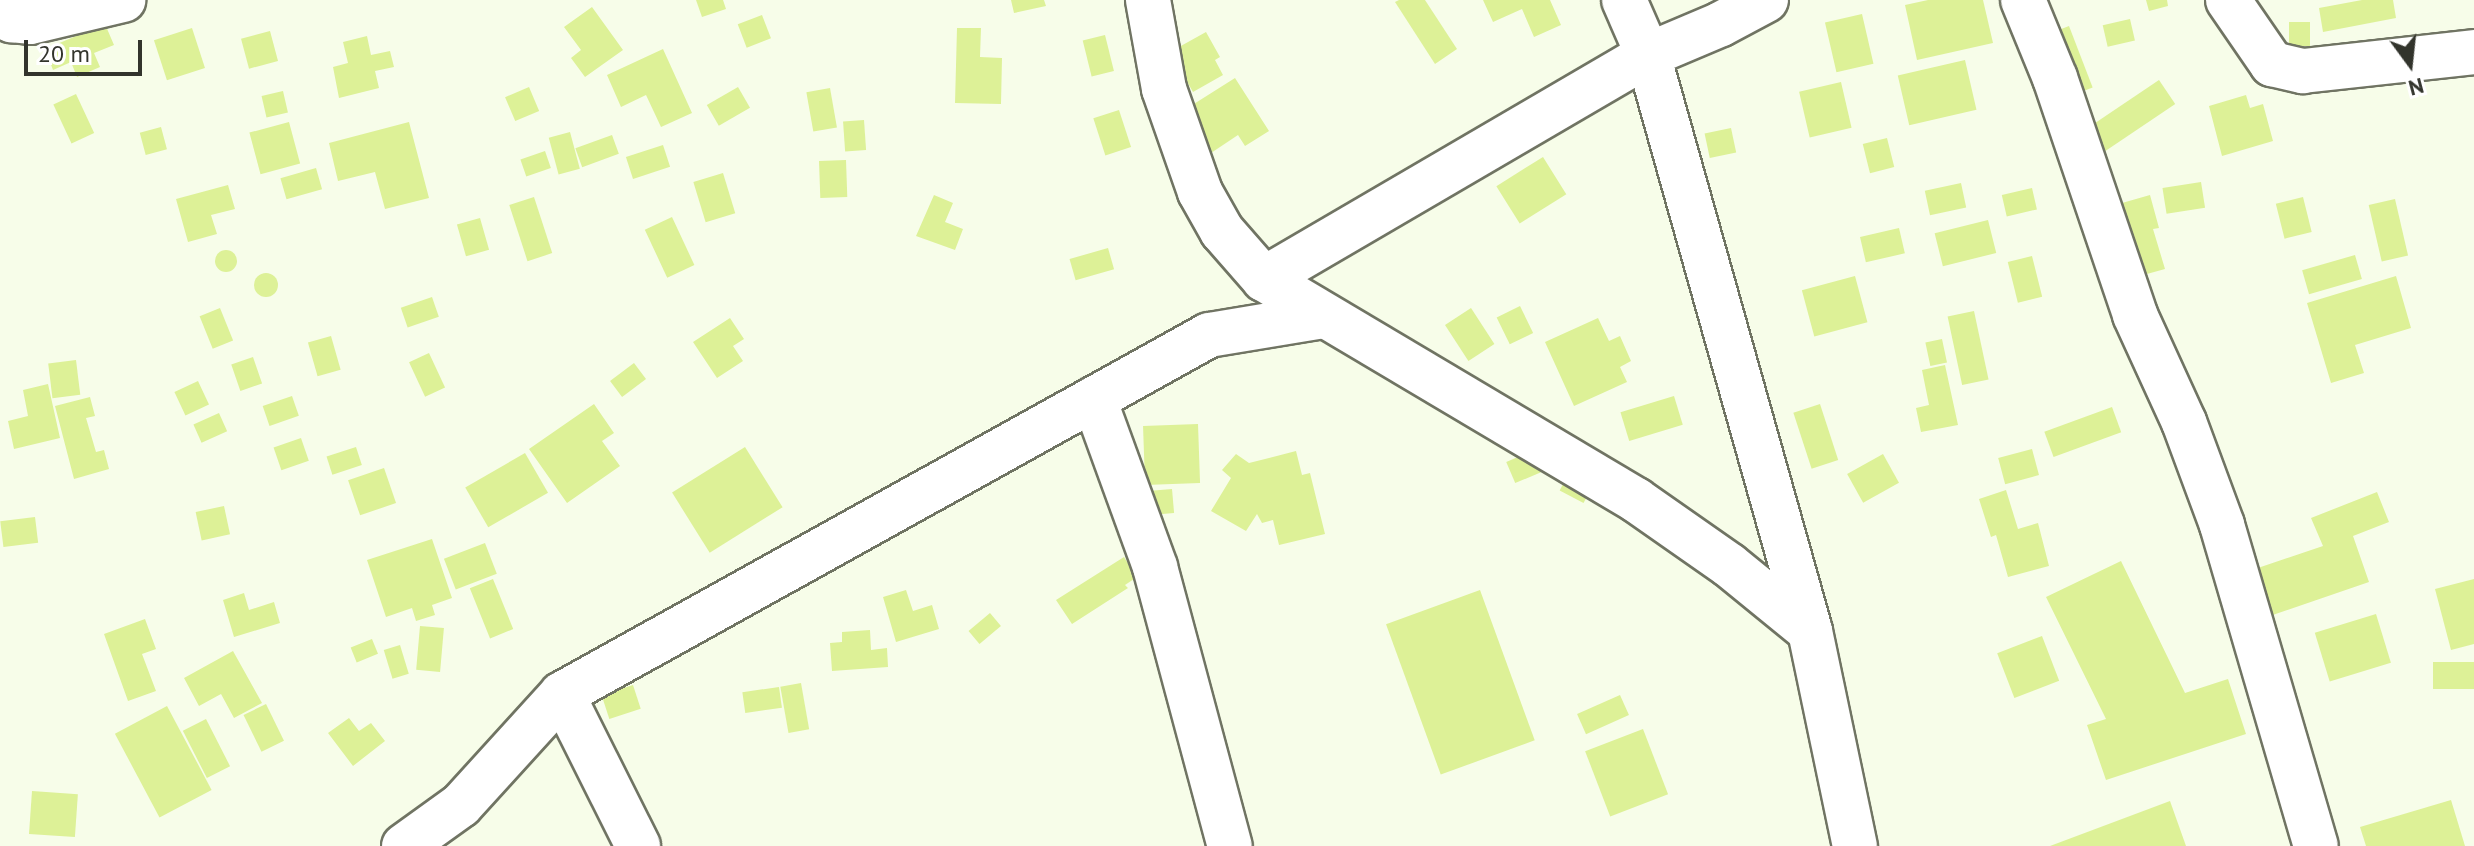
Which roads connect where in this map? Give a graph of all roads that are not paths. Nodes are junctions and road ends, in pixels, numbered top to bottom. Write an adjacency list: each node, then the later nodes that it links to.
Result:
1 (123, 0): 7 (street)
2 (1148, 0): 10 (street)
3 (1624, 0): 9 (street)
4 (1766, 0): 9 (street)
5 (2023, 0): 19 (street)
6 (2228, 0): 8 (street)
7 (0, 14)
8 (2474, 52)
9 (1648, 55): 10 (street); 13 (street)
10 (1264, 279): 11 (street)
11 (1324, 316): 12 (street); 13 (street)
12 (1094, 399): 14 (street); 17 (street)
13 (1810, 631): 18 (street)
14 (562, 694): 15 (street); 16 (street)
15 (404, 846)
16 (638, 846)
17 (1230, 846)
18 (1855, 846)
19 (2316, 846)

